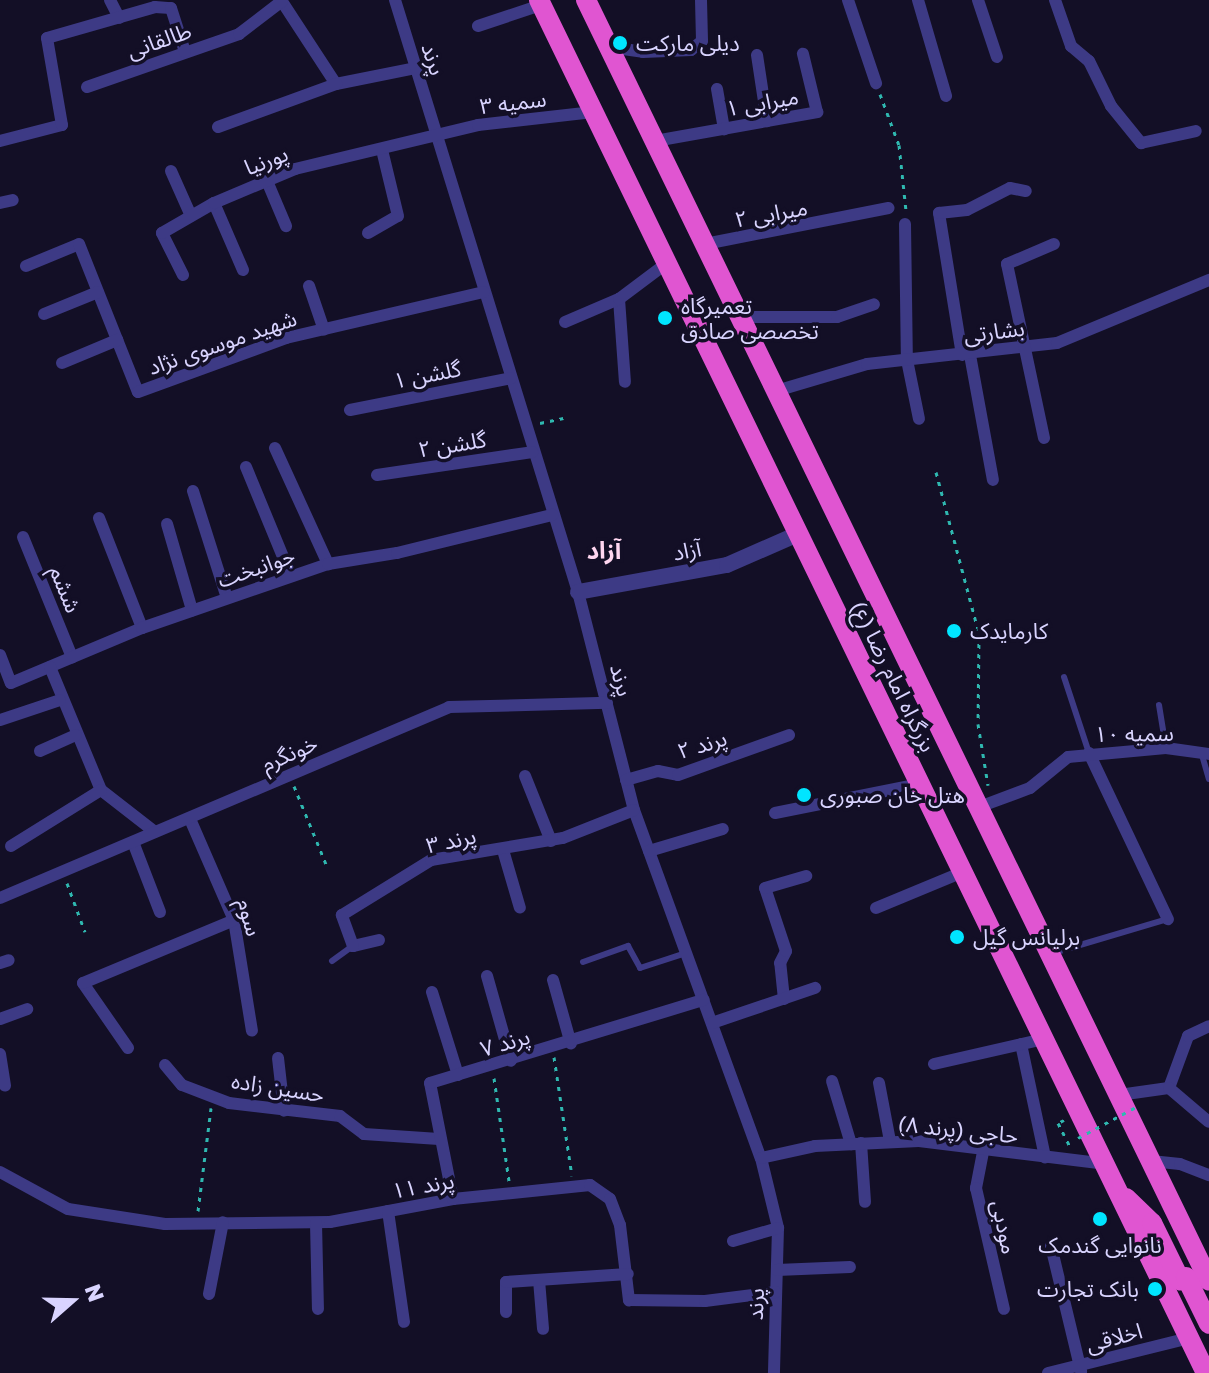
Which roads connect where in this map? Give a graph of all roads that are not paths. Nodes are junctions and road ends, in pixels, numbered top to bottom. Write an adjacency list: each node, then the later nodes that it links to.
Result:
1 (110, 0): 12 (street)
2 (395, 0): 20 (street, پرند)
3 (586, 0): 14 (highway, بزرگراه امام رضا (ع))
4 (701, 0): 5 (street); 16 (street)
5 (709, 0)
6 (848, 0): 22 (street)
7 (918, 0): 26 (street)
8 (978, 0): 19 (street)
9 (1055, 0): 31 (street)
10 (282, 1): 15 (street, طالقانی); 23 (street)
11 (540, 2): 13 (street); 27 (highway, بزرگراه امام رضا (ع))
12 (119, 18): 15 (street); 33 (street)
13 (478, 26)
14 (609, 47): 16 (street); 21 (highway, بزرگراه امام رضا (ع))
15 (185, 52): 24 (street, طالقانی)
16 (643, 52): 21 (street)
17 (803, 54): 28 (street, میرابی ۱)
18 (757, 55): 28 (street)
19 (997, 57)
20 (416, 68): 23 (street); 32 (street, پرند)
21 (622, 74): 34 (highway, بزرگراه امام رضا (ع))
22 (876, 83)
23 (336, 84): 29 (street)
24 (87, 87)
25 (717, 89): 30 (street)
26 (946, 96)
27 (593, 112): 32 (street, سمیه ۳); 47 (highway, بزرگراه امام رضا (ع))
28 (767, 121): 30 (street, میرابی ۱)
29 (218, 127)
30 (724, 129): 34 (street, میرابی ۱)
31 (1196, 131)
32 (437, 134): 35 (street, پورنیا); 54 (street, پرند)
33 (0, 141)
34 (655, 141): 45 (highway, بزرگراه امام رضا (ع))
35 (382, 150): 37 (street, پورنیا); 44 (street)
36 (171, 171): 41 (street)
37 (267, 181): 39 (street, پورنیا); 43 (street)
38 (1026, 191): 63 (street)
39 (214, 203): 41 (street, پورنیا); 49 (street)
40 (888, 208): 45 (street, میرابی ۲)
41 (191, 216): 50 (street, پورنیا)
42 (905, 224): 64 (street)
43 (286, 226)
44 (368, 233)
45 (705, 244): 58 (highway, بزرگراه امام رضا (ع))
46 (1054, 244): 62 (street)
47 (667, 263): 55 (street); 81 (highway, بزرگراه امام رضا (ع))
48 (26, 266): 53 (street, شهید موسوی نژاد)
49 (243, 270)
50 (183, 275)
51 (1209, 280): 62 (street, بشارتی)
52 (309, 286): 60 (street)
53 (98, 292): 57 (street); 61 (street, شهید موسوی نژاد)
54 (484, 292): 60 (street, شهید موسوی نژاد); 66 (street, پرند)
55 (619, 299): 59 (street); 67 (street)
56 (874, 304): 58 (street)
57 (44, 314)
58 (740, 317): 68 (highway, بزرگراه امام رضا (ع))
59 (565, 322)
60 (324, 330): 61 (street, شهید موسوی نژاد)
61 (117, 340): 65 (street)
62 (1025, 348): 63 (street, بشارتی); 71 (street)
63 (966, 355): 64 (street, بشارتی); 76 (street)
64 (907, 360): 68 (street, بشارتی); 70 (street)
65 (62, 363)
66 (511, 378): 69 (street, گلشن ۱); 73 (street, پرند)
67 (625, 382)
68 (776, 391): 108 (highway, بزرگراه امام رضا (ع))
69 (350, 410)
70 (919, 419)
71 (1044, 438)
72 (275, 448): 83 (street)
73 (532, 452): 75 (street, گلشن ۲); 78 (street, پرند)
74 (246, 467): 84 (street)
75 (377, 475)
76 (993, 480)
77 (193, 491): 86 (street)
78 (552, 515): 83 (street, جوانبخت); 85 (street, پرند)
79 (99, 518): 88 (street)
80 (167, 524): 87 (street)
81 (798, 534): 85 (street, آزاد); 106 (highway, بزرگراه امام رضا (ع))
82 (23, 537): 90 (street, ششم)
83 (328, 564): 84 (street, جوانبخت)
84 (291, 576): 86 (street, جوانبخت)
85 (578, 592): 94 (street, پرند)
86 (227, 598): 87 (street, جوانبخت)
87 (192, 610): 88 (street, جوانبخت)
88 (142, 628): 90 (street, جوانبخت)
89 (0, 655): 91 (street, جوانبخت)
90 (72, 657): 91 (street, جوانبخت)
91 (50, 667): 93 (street)
92 (1064, 677): 101 (lane)
93 (60, 700): 96 (street); 97 (street)
94 (607, 703): 105 (street, پرند); 111 (street, خونگرم)
95 (1159, 705): 99 (lane)
96 (0, 720)
97 (76, 735): 100 (street); 107 (street)
98 (789, 735): 105 (street, پرند ۲)
99 (1166, 748): 101 (street, سمیه ۱۰); 102 (street, سمیه ۱۰)
100 (40, 751)
101 (1089, 753): 108 (street, سمیه ۱۰); 125 (street)
102 (1206, 754): 104 (lane)
103 (525, 776): 114 (street)
104 (1209, 779)
105 (626, 780): 109 (street, پرند)
106 (920, 784): 110 (street); 119 (highway, بزرگراه امام رضا (ع))
107 (101, 790): 113 (street); 116 (street)
108 (984, 805): 130 (highway, بزرگراه امام رضا (ع))
109 (634, 810): 114 (street, پرند ۳); 118 (street, پرند)
110 (775, 813)
111 (190, 819): 113 (street, خونگرم); 126 (street, سوم)
112 (723, 829): 118 (street)
113 (155, 832): 115 (street, خونگرم)
114 (551, 841): 117 (street, پرند ۳)
115 (133, 842): 121 (street, خونگرم); 124 (street)
116 (11, 846)
117 (503, 850): 122 (street); 128 (street, پرند ۳)
118 (649, 851): 129 (street, پرند)
119 (963, 872): 123 (street); 144 (highway, بزرگراه امام رضا (ع))
120 (806, 876): 137 (street)
121 (0, 898)
122 (520, 908)
123 (876, 908)
124 (160, 912)
125 (1168, 919): 130 (lane)
126 (234, 920): 143 (street, سوم); 147 (street)
127 (379, 940): 128 (street)
128 (353, 946): 131 (lane)
129 (686, 953): 132 (lane); 138 (street, پرند)
130 (1050, 954): 158 (highway, بزرگراه امام رضا (ع))
131 (332, 961)
132 (583, 962)
133 (487, 976): 150 (street)
134 (553, 980): 145 (street)
135 (815, 988): 137 (street)
136 (432, 992): 153 (street)
137 (784, 999): 141 (street)
138 (704, 1000): 141 (street, پرند); 145 (street, پرند ۷)
139 (27, 1009): 140 (street)
140 (0, 1019)
141 (712, 1023): 166 (street, پرند)
142 (1209, 1026): 157 (street)
143 (252, 1031)
144 (1044, 1039): 146 (street); 168 (highway, بزرگراه امام رضا (ع))
145 (571, 1044): 150 (street, پرند ۷)
146 (1021, 1044): 151 (street); 165 (street)
147 (128, 1048)
148 (0, 1054): 156 (street)
149 (278, 1058): 159 (street)
150 (511, 1061): 153 (street, پرند ۷)
151 (934, 1064)
152 (165, 1065): 159 (street, حسین زاده)
153 (458, 1075): 161 (street, پرند ۷)
154 (832, 1081): 163 (street)
155 (879, 1083): 162 (street)
156 (5, 1086)
157 (1169, 1088): 158 (street); 160 (street)
158 (1127, 1101): 167 (highway, بزرگراه امام رضا (ع))
159 (284, 1111): 161 (street, حسین زاده)
160 (1209, 1122)
161 (439, 1139): 171 (street, پرند ۷)
162 (890, 1141): 163 (street, حاجی (پرند ۸)); 164 (street, حاجی (پرند ۸))
163 (856, 1143): 166 (street, حاجی (پرند ۸)); 172 (street)
164 (983, 1152): 165 (street, حاجی (پرند ۸)); 187 (street, مودبی)
165 (1045, 1157): 168 (street, حاجی (پرند ۸))
166 (761, 1158): 176 (street, پرند)
167 (1151, 1161): 170 (street); 182 (highway, بزرگراه امام رضا (ع))
168 (1105, 1164): 182 (highway, بزرگراه امام رضا (ع))
169 (0, 1172): 174 (street, پرند ۱۱)
170 (1209, 1175)
171 (453, 1199): 173 (street, پرند ۱۱); 181 (street, پرند ۱۱)
172 (865, 1202)
173 (388, 1211): 175 (street, پرند ۱۱); 189 (street)
174 (223, 1222): 175 (street, پرند ۱۱); 185 (street)
175 (316, 1223): 186 (street)
176 (778, 1228): 177 (street); 180 (street, پرند)
177 (733, 1241)
178 (1051, 1246): 193 (street)
179 (850, 1267): 180 (street)
180 (777, 1270): 184 (street, پرند)
181 (628, 1274): 183 (street); 184 (street)
182 (1189, 1279): 190 (highway); 192 (highway, بزرگراه امام رضا (ع))
183 (539, 1280): 188 (street); 191 (street)
184 (775, 1292): 194 (street, پرند)
185 (209, 1294)
186 (318, 1309)
187 (1004, 1309)
188 (506, 1312)
189 (404, 1322)
190 (1209, 1324)
191 (543, 1329)
192 (1189, 1338): 193 (street, اخلاقی); 196 (highway, بزرگراه امام رضا (ع))
193 (1080, 1370): 195 (street, اخلاقی)
194 (774, 1373)
195 (1048, 1373)
196 (1206, 1373)

